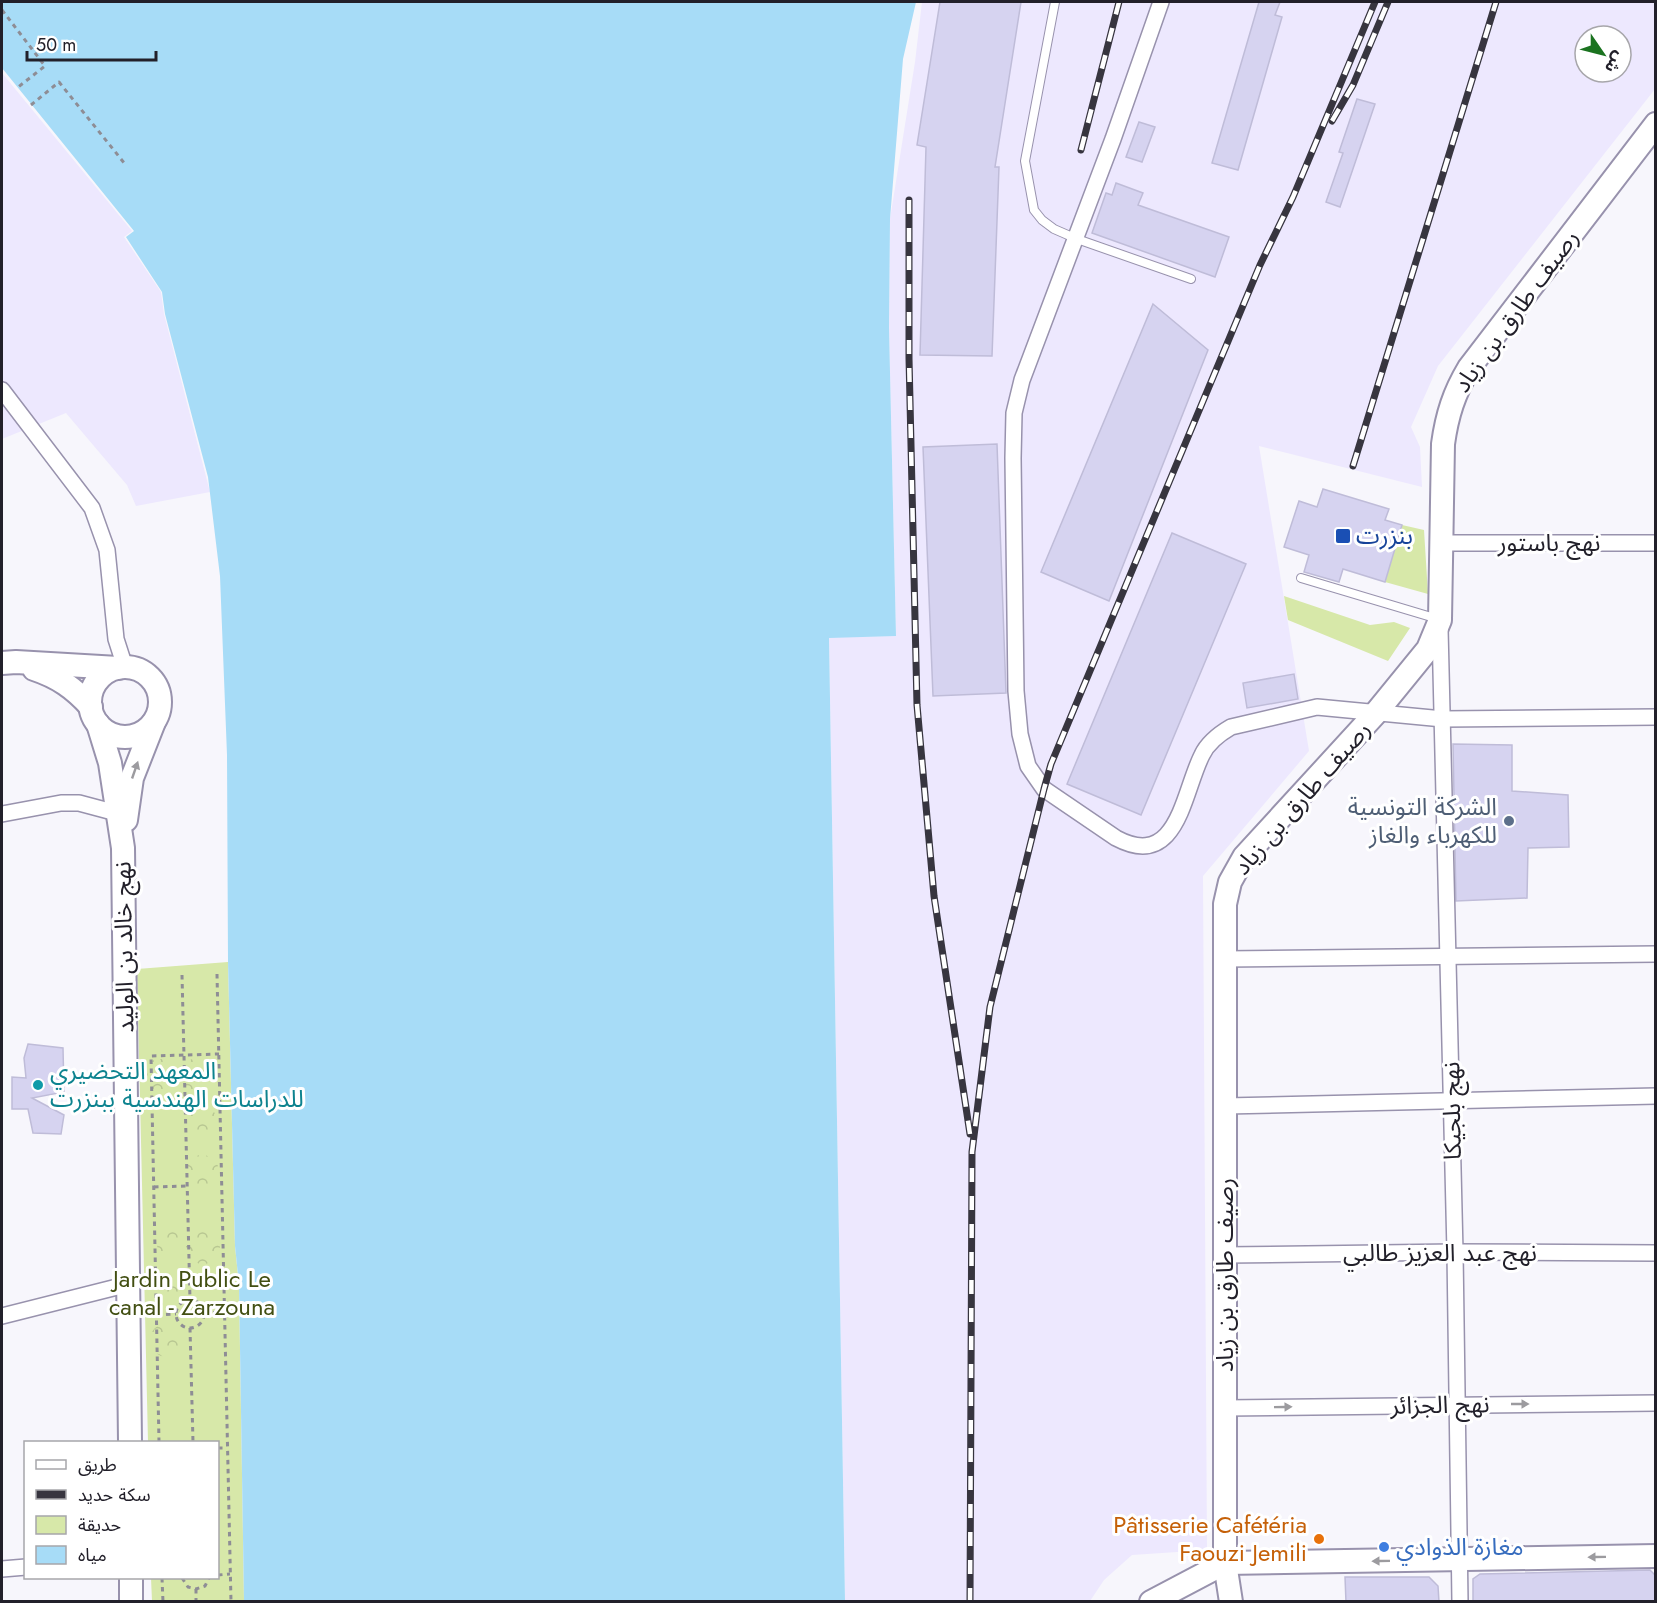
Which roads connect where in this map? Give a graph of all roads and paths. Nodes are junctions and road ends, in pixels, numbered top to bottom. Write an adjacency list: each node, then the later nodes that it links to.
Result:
1 (1055, 2): 8 (lane)
2 (1161, 2): 8 (street)
3 (2, 10): 4 (path)
4 (17, 88)
5 (31, 105): 7 (path)
6 (1652, 133): 11 (street, رصيف طارق بن زياد)
7 (124, 164)
8 (1077, 239): 9 (lane); 17 (street)
9 (1191, 279)
10 (2, 390): 16 (street)
11 (1443, 543): 12 (street, نهج باستور); 14 (street, رصيف طارق بن زياد)
12 (1656, 543)
13 (1301, 578): 14 (lane)
14 (1440, 620): 17 (street, رصيف طارق بن زياد); 20 (street, نهج بلجيكا)
15 (9, 662): 16 (street); 18 (street)
16 (122, 668): 18 (street); 21 (street)
17 (1375, 714): 20 (street); 26 (street, رصيف طارق بن زياد)
18 (94, 715): 21 (street); 23 (street, نهج خالد بن الوليد)
19 (1656, 717): 20 (street)
20 (1443, 719): 25 (street, نهج بلجيكا)
21 (154, 720): 23 (street, نهج خالد بن الوليد, one-way to 21)
22 (2, 814): 23 (street)
23 (122, 814): 39 (street, نهج خالد بن الوليد)
24 (1656, 954): 25 (street)
25 (1448, 957): 26 (street); 32 (street, نهج بلجيكا)
26 (1225, 959): 33 (street, رصيف طارق بن زياد)
27 (217, 974): 29 (path)
28 (182, 975): 30 (path)
29 (219, 1054): 30 (path); 41 (path)
30 (184, 1055): 34 (path); 35 (path)
31 (1656, 1096): 32 (street)
32 (1452, 1102): 33 (street); 36 (street, نهج بلجيكا)
33 (1225, 1106): 38 (street, رصيف طارق بن زياد)
34 (187, 1186): 35 (path); 40 (path)
35 (154, 1187): 44 (path)
36 (1455, 1252): 37 (street, نهج عبد العزيز طالبي); 38 (street, نهج عبد العزيز طالبي); 48 (street, نهج بلجيكا)
37 (1656, 1253)
38 (1225, 1255): 49 (street, رصيف طارق بن زياد)
39 (129, 1284): 45 (street); 50 (street, نهج خالد بن الوليد)
40 (190, 1300): 42 (path); 43 (path)
41 (224, 1312): 42 (path); 54 (path)
42 (204, 1313): 46 (path)
43 (176, 1314): 44 (path); 46 (path)
44 (157, 1315): 51 (path)
45 (2, 1316)
46 (190, 1328): 52 (path)
47 (1656, 1403): 48 (street, نهج الجزائر, one-way to 47)
48 (1456, 1405): 49 (street, نهج الجزائر, one-way to 48); 56 (street, نهج بلجيكا)
49 (1225, 1408): 57 (street, رصيف طارق بن زياد)
50 (130, 1441)
51 (159, 1441)
52 (193, 1441)
53 (219, 1448): 54 (path)
54 (227, 1448): 60 (path)
55 (1656, 1556): 56 (street, one-way to 56)
56 (1459, 1560): 57 (street, one-way to 57); 73 (street, نهج بلجيكا)
57 (1225, 1563): 71 (street); 72 (street, رصيف طارق بن زياد)
58 (24, 1567): 59 (street)
59 (2, 1569)
60 (230, 1574): 61 (path); 70 (path)
61 (219, 1575)
62 (131, 1579): 67 (street)
63 (162, 1579): 68 (path)
64 (183, 1579): 66 (path)
65 (208, 1579): 66 (path)
66 (196, 1589): 69 (path)
67 (131, 1602)
68 (163, 1602)
69 (196, 1602)
70 (231, 1602)
71 (1151, 1602)
72 (1231, 1602)
73 (1460, 1602)

